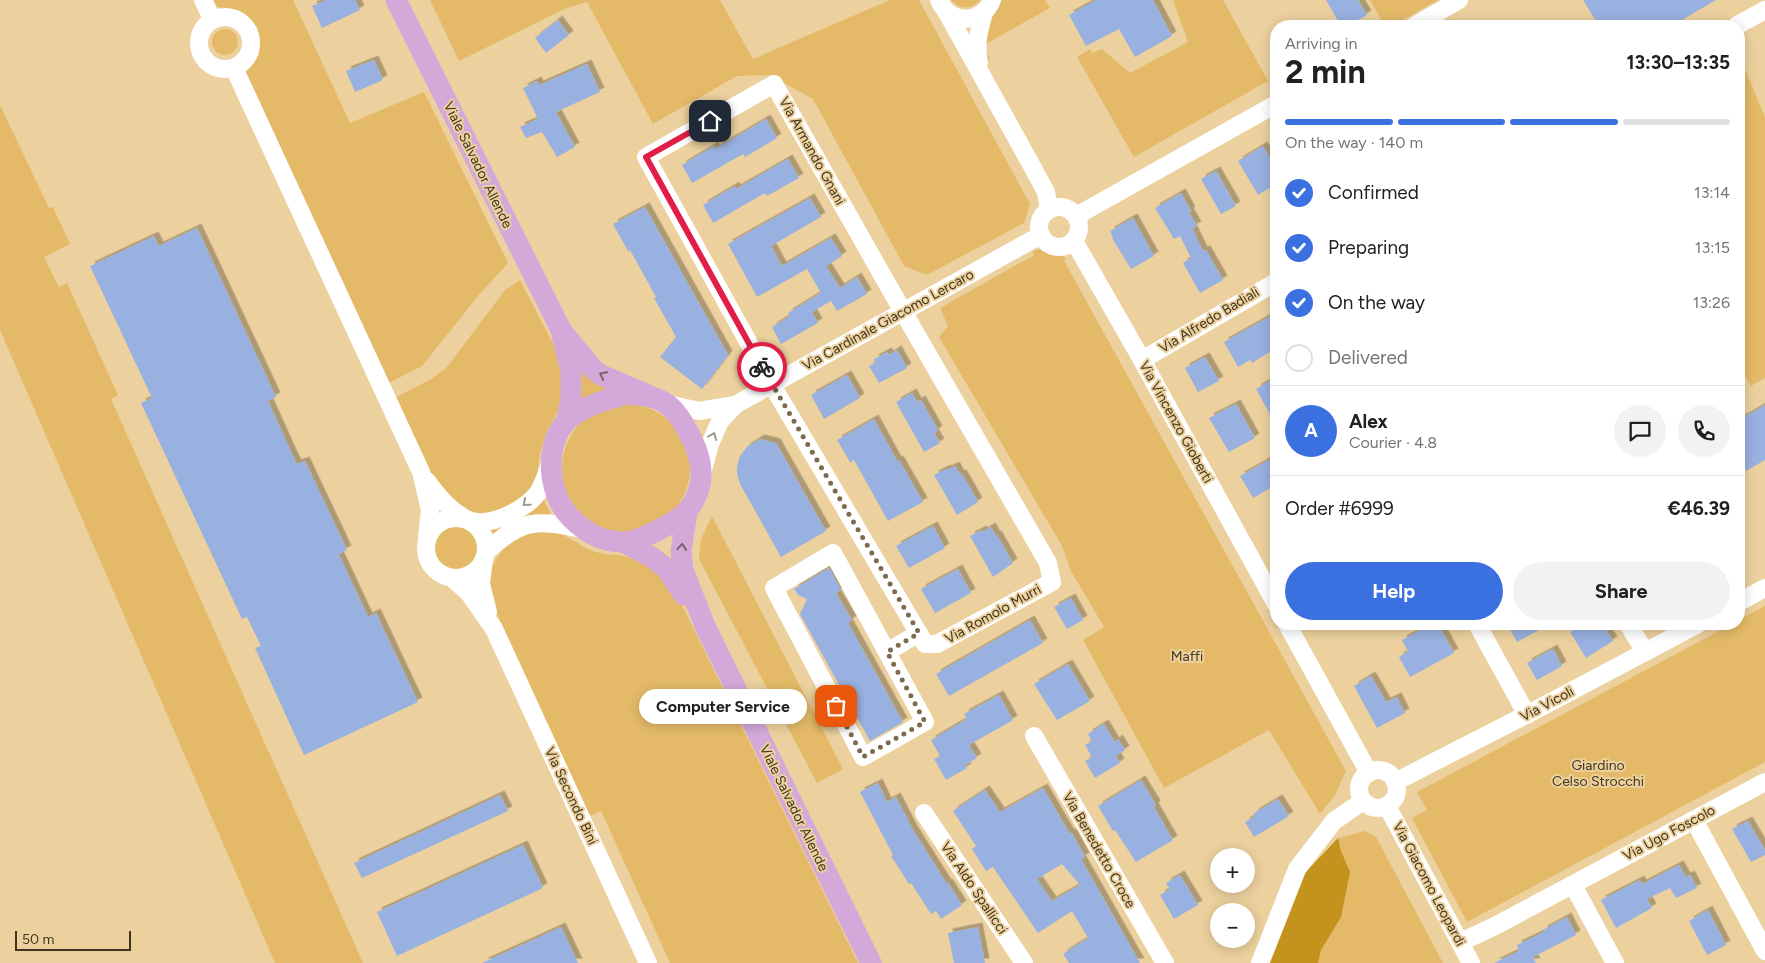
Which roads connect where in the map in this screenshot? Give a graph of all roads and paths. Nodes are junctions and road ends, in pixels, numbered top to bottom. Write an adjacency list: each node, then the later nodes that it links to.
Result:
1 (203, 0): 7 (street)
2 (396, 0): 19 (main road, Viale Salvador Allende)
3 (1459, 0): 8 (street)
4 (943, 6): 5 (street); 11 (street)
5 (988, 6): 11 (street)
6 (1765, 10): 9 (street)
7 (212, 20): 10 (street); 10 (street)
8 (1424, 20)
9 (1745, 21)
10 (234, 68): 27 (street)
11 (981, 73): 13 (street)
12 (1270, 107): 14 (street)
13 (1049, 210): 14 (street); 15 (street)
14 (1076, 216): 16 (street)
15 (1041, 236): 16 (street); 18 (street, Via Cardinale Giacomo Lercaro)
16 (1074, 241): 20 (street, Via Vincenzo Gioberti)
17 (1270, 285): 20 (street, Via Alfredo Badiali)
18 (904, 311): 21 (street, Via Cardinale Giacomo Lercaro); 21 (street, Via Armando Gnani); 45 (street, Via Romolo Murri)
19 (560, 330): 22 (main road, Viale Salvador Allende, one-way to 19); 25 (main road, Viale Salvador Allende)
20 (1142, 360): 37 (street, Via Vincenzo Gioberti)
21 (772, 385): 24 (street, Via Cardinale Giacomo Lercaro); 45 (street, Via Romolo Murri)
22 (648, 395): 23 (main road); 25 (main road)
23 (668, 404): 24 (street, Via Cardinale Giacomo Lercaro); 28 (main road)
24 (735, 405): 28 (street, Via Cardinale Giacomo Lercaro, one-way to 24)
25 (567, 420): 26 (main road)
26 (551, 462): 30 (street, one-way to 30); 31 (main road)
27 (421, 472): 30 (street); 32 (street)
28 (702, 473): 29 (main road)
29 (687, 512): 33 (main road); 39 (main road, Viale Salvador Allende, one-way to 29)
30 (470, 521): 32 (street); 34 (street)
31 (582, 529): 33 (main road); 34 (street)
32 (427, 538): 35 (street)
33 (626, 543): 39 (main road, Viale Salvador Allende)
34 (485, 556): 35 (street); 40 (street, Via Secondo Bini)
35 (453, 579): 40 (street, Via Secondo Bini)
36 (1765, 588): 38 (street)
37 (1270, 593)
38 (1745, 599)
39 (705, 626): 61 (main road, Viale Salvador Allende)
40 (494, 629): 60 (street, Via Secondo Bini)
41 (1290, 630): 50 (street)
42 (1480, 630): 48 (street)
43 (1631, 630): 47 (street)
44 (1686, 630): 47 (street, Via Vicoli)
45 (919, 633): 46 (street)
46 (887, 652): 46 (street)
47 (1644, 652): 48 (street, Via Vicoli)
48 (1527, 715): 51 (street, Via Vicoli)
49 (1034, 736): 63 (street, Via Benedetto Croce)
50 (1369, 773): 51 (street); 53 (street)
51 (1395, 782): 54 (street)
52 (1765, 782): 56 (street, Via Ugo Foscolo)
53 (1363, 801): 54 (street); 64 (street)
54 (1387, 806): 58 (street, Via Giacomo Leopardi)
55 (924, 813): 62 (street, Via Aldo Spallicci)
56 (1694, 820): 57 (street, Via Ugo Foscolo); 59 (street)
57 (1573, 885): 58 (street, Via Ugo Foscolo); 66 (street)
58 (1460, 942): 65 (street, Via Giacomo Leopardi)
59 (1765, 952)
60 (648, 963)
61 (871, 963)
62 (1024, 963)
63 (1165, 963)
64 (1260, 963)
65 (1471, 963)
66 (1615, 963)

